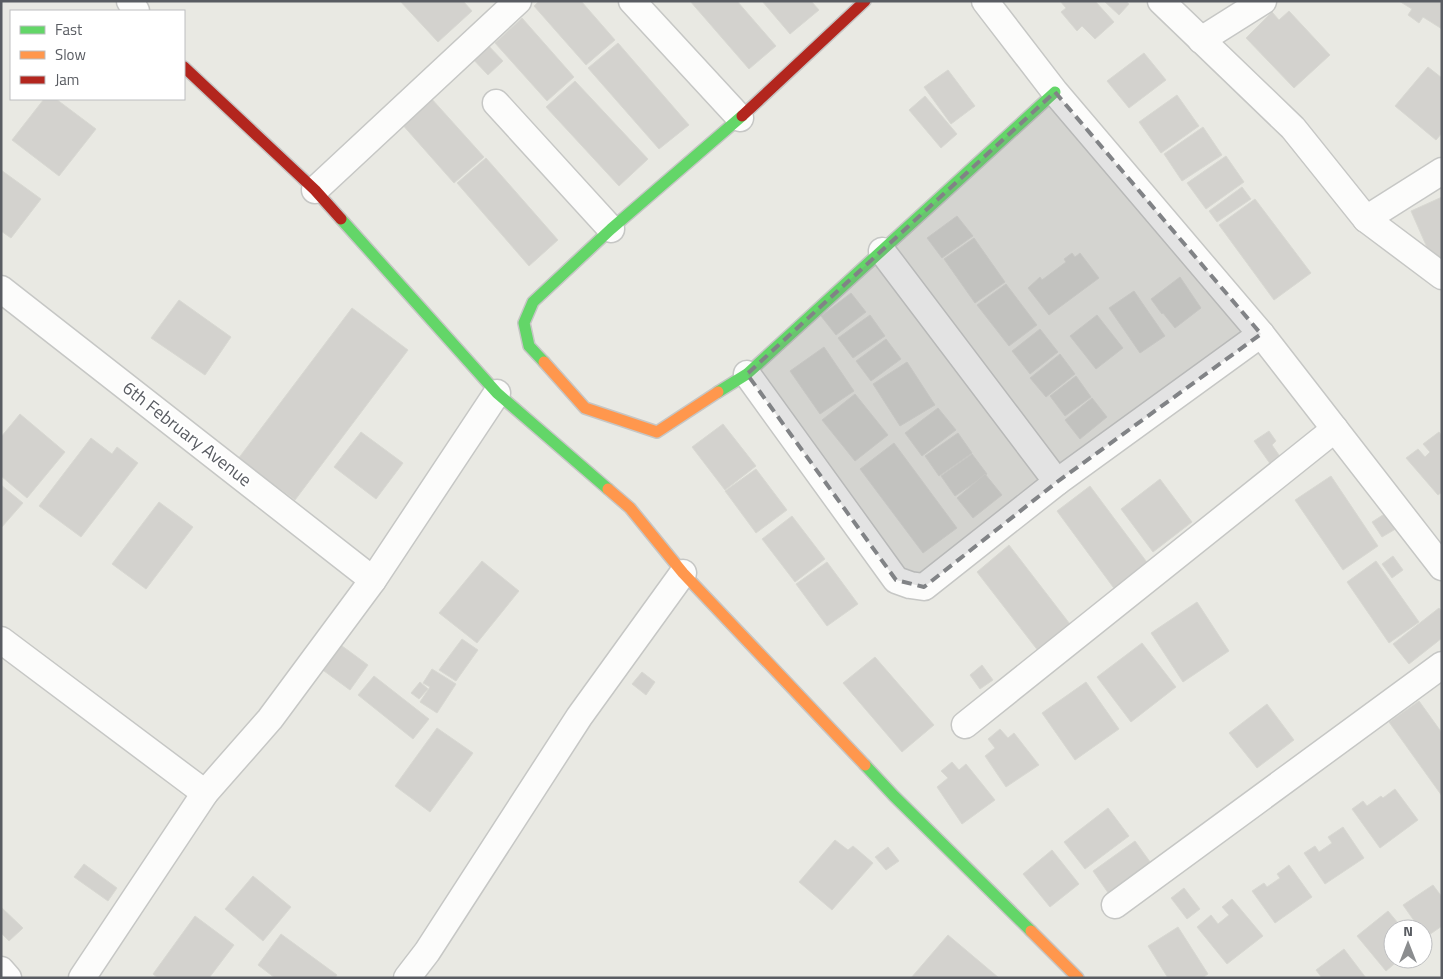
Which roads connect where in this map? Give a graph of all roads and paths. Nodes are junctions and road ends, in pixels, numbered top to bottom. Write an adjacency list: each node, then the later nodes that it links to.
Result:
1 (518, 1): 13 (street)
2 (632, 1): 11 (street)
3 (864, 1): 11 (street)
4 (985, 1): 9 (street)
5 (1161, 1): 7 (street)
6 (1263, 1): 7 (street)
7 (1201, 40): 14 (street)
8 (185, 68): 13 (street)
9 (1055, 92): 16 (street); 19 (street)
10 (496, 103): 15 (street)
11 (740, 118): 15 (street)
12 (1442, 171): 14 (street)
13 (315, 190): 21 (street)
14 (1366, 219): 17 (street)
15 (610, 228): 20 (street)
16 (882, 251): 20 (street); 23 (street)
17 (1442, 276)
18 (1, 289): 27 (street, 6th February Avenue)
19 (1261, 334): 22 (street); 23 (street)
20 (747, 374): 23 (street)
21 (497, 393): 26 (street); 27 (street)
22 (1336, 429): 24 (street); 30 (street)
23 (1057, 482)
24 (1433, 536): 25 (street)
25 (1442, 566)
26 (683, 573): 36 (street); 37 (street)
27 (373, 580): 31 (street)
28 (1, 640): 31 (street)
29 (1442, 665): 32 (street)
30 (965, 725)
31 (204, 793): 35 (street)
32 (1115, 905)
33 (1, 970): 34 (street)
34 (8, 978)
35 (82, 978)
36 (407, 978)
37 (1078, 978)

